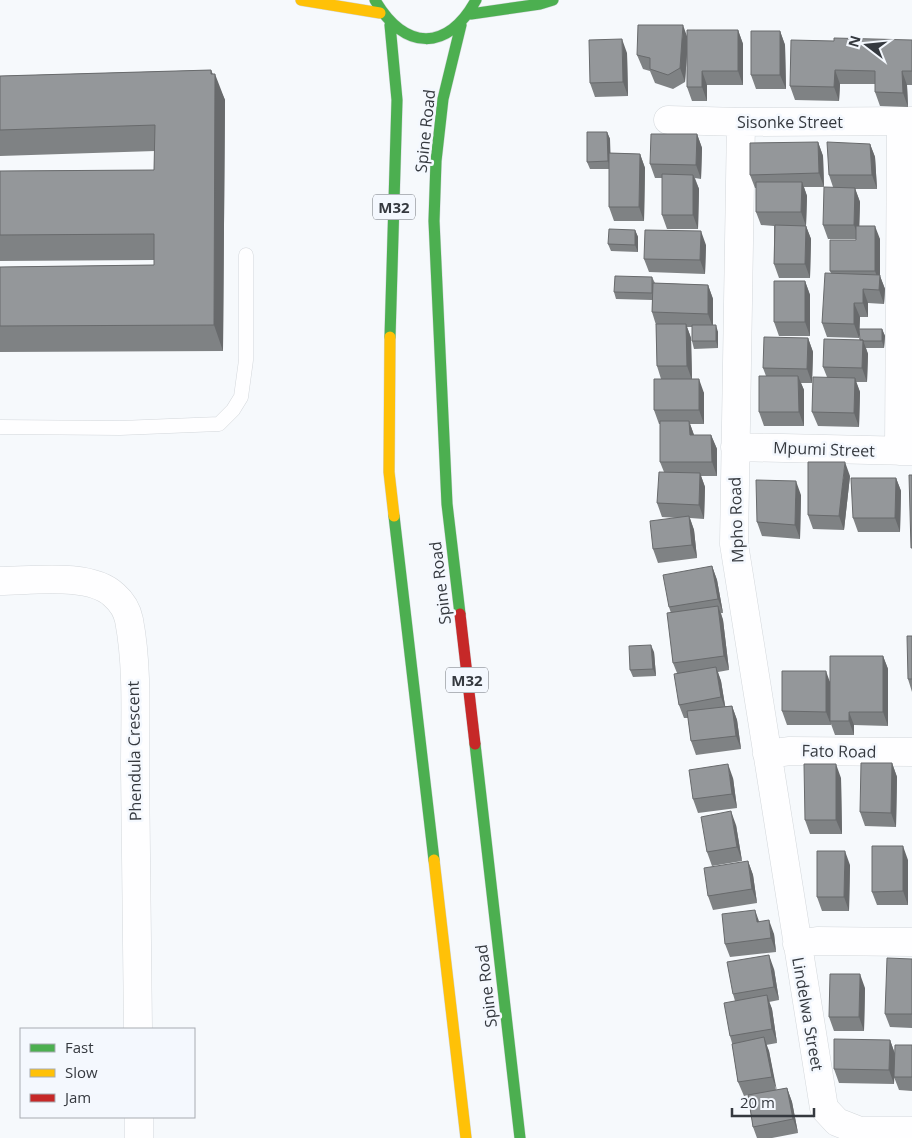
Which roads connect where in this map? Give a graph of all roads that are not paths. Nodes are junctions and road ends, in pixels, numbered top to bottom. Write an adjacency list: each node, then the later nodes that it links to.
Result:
1 (301, 0): 5 (main road)
2 (375, 0): 5 (main road, Spine Road / M32)
3 (476, 0): 6 (main road, Spine Road / M32)
4 (553, 0): 6 (main road)
5 (380, 13): 7 (main road, Spine Road / M32)
6 (470, 14): 8 (main road, Spine Road / M32)
7 (390, 25): 8 (main road, Spine Road / M32); 25 (main road, Spine Road / M32)
8 (461, 25): 26 (main road, Spine Road / M32)
9 (668, 120): 11 (street, Sisonke Street)
10 (906, 121): 11 (street, Sisonke Street); 15 (street)
11 (741, 122): 14 (street, Mpho Road)
12 (246, 255): 13 (lane)
13 (0, 427)
14 (735, 447): 15 (street, Mpumi Street); 18 (street, Mpho Road)
15 (906, 451)
16 (0, 581): 21 (street, Phendula Crescent)
17 (912, 752): 18 (street, Fato Road)
18 (767, 754): 20 (street, Mpho Road)
19 (912, 942): 20 (street)
20 (797, 944): 23 (street, Lindelwa Street)
21 (138, 1028)
22 (139, 1118): 24 (street)
23 (912, 1131)
24 (139, 1138)
25 (466, 1138)
26 (520, 1138)

